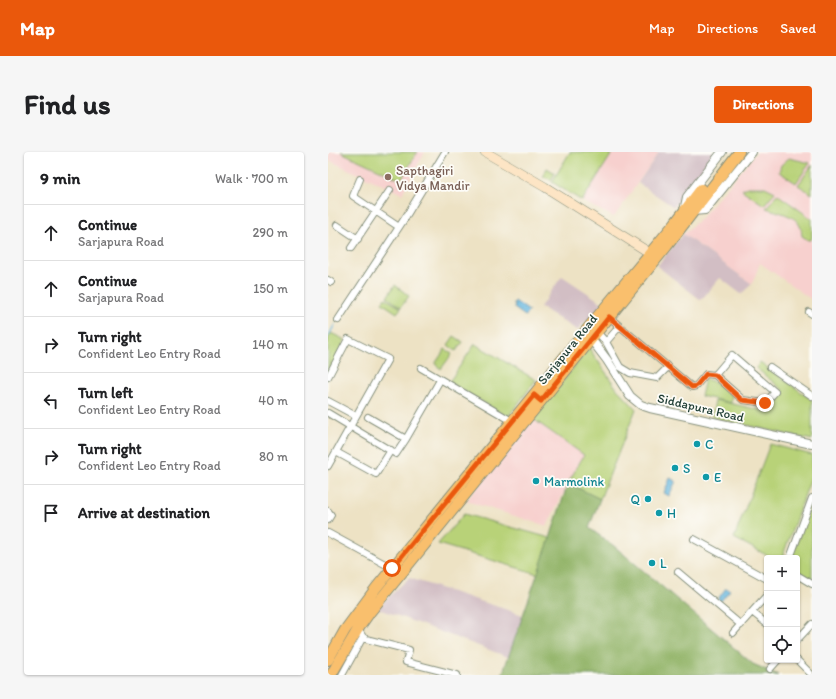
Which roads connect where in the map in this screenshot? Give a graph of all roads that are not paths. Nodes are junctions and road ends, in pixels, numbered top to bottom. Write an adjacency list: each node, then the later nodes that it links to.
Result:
1 (445, 152): 13 (street)
2 (485, 152): 16 (main road)
3 (722, 152): 10 (street)
4 (731, 152): 10 (main road)
5 (739, 152): 10 (main road)
6 (747, 152): 10 (street)
7 (752, 152): 10 (street)
8 (360, 179): 11 (street)
9 (390, 190): 11 (street)
10 (691, 210): 16 (main road, Sarjapura Road); 18 (main road, Sarjapura Road)
11 (376, 211): 13 (street); 14 (street)
12 (337, 225): 14 (street)
13 (399, 227): 17 (street)
14 (358, 239): 15 (street)
15 (351, 248)
16 (650, 253): 27 (main road, Sarjapura Road)
17 (338, 320)
18 (614, 322): 19 (main road, Sarjapura Road); 21 (street)
19 (599, 338): 21 (street); 27 (main road, Sarjapura Road); 35 (street, Siddapura Road)
20 (770, 366): 26 (street)
21 (668, 367): 23 (street)
22 (421, 368): 25 (street)
23 (715, 375): 23 (street)
24 (328, 377): 30 (street)
25 (440, 380): 32 (street); 34 (street)
26 (812, 396)
27 (537, 398): 32 (main road, Sarjapura Road); 55 (main road, Sarjapura Road)
28 (328, 401): 30 (street)
29 (328, 413): 33 (street)
30 (356, 416): 33 (street)
31 (368, 418): 34 (street)
32 (512, 421): 45 (main road, Sarjapura Road)
33 (350, 426): 36 (street); 37 (street)
34 (406, 439): 36 (street)
35 (812, 444)
36 (391, 450): 37 (street)
37 (336, 452): 38 (street)
38 (328, 466)
39 (812, 498): 44 (street)
40 (328, 511): 41 (street)
41 (328, 520)
42 (328, 533): 45 (street)
43 (694, 539): 47 (street)
44 (791, 555)
45 (392, 568): 58 (main road, Sarjapura Road)
46 (678, 572): 53 (street)
47 (764, 577)
48 (800, 577): 49 (street)
49 (812, 584)
50 (764, 598): 51 (street)
51 (752, 612): 52 (street); 53 (street)
52 (764, 622)
53 (741, 625): 56 (street)
54 (811, 628): 57 (street)
55 (360, 633): 63 (main road, Sarjapura Road); 64 (street); 65 (street)
56 (733, 633)
57 (800, 637)
58 (328, 660)
59 (775, 663): 61 (street)
60 (800, 663): 62 (street)
61 (770, 669)
62 (810, 673)
63 (331, 675)
64 (342, 675)
65 (457, 675)

